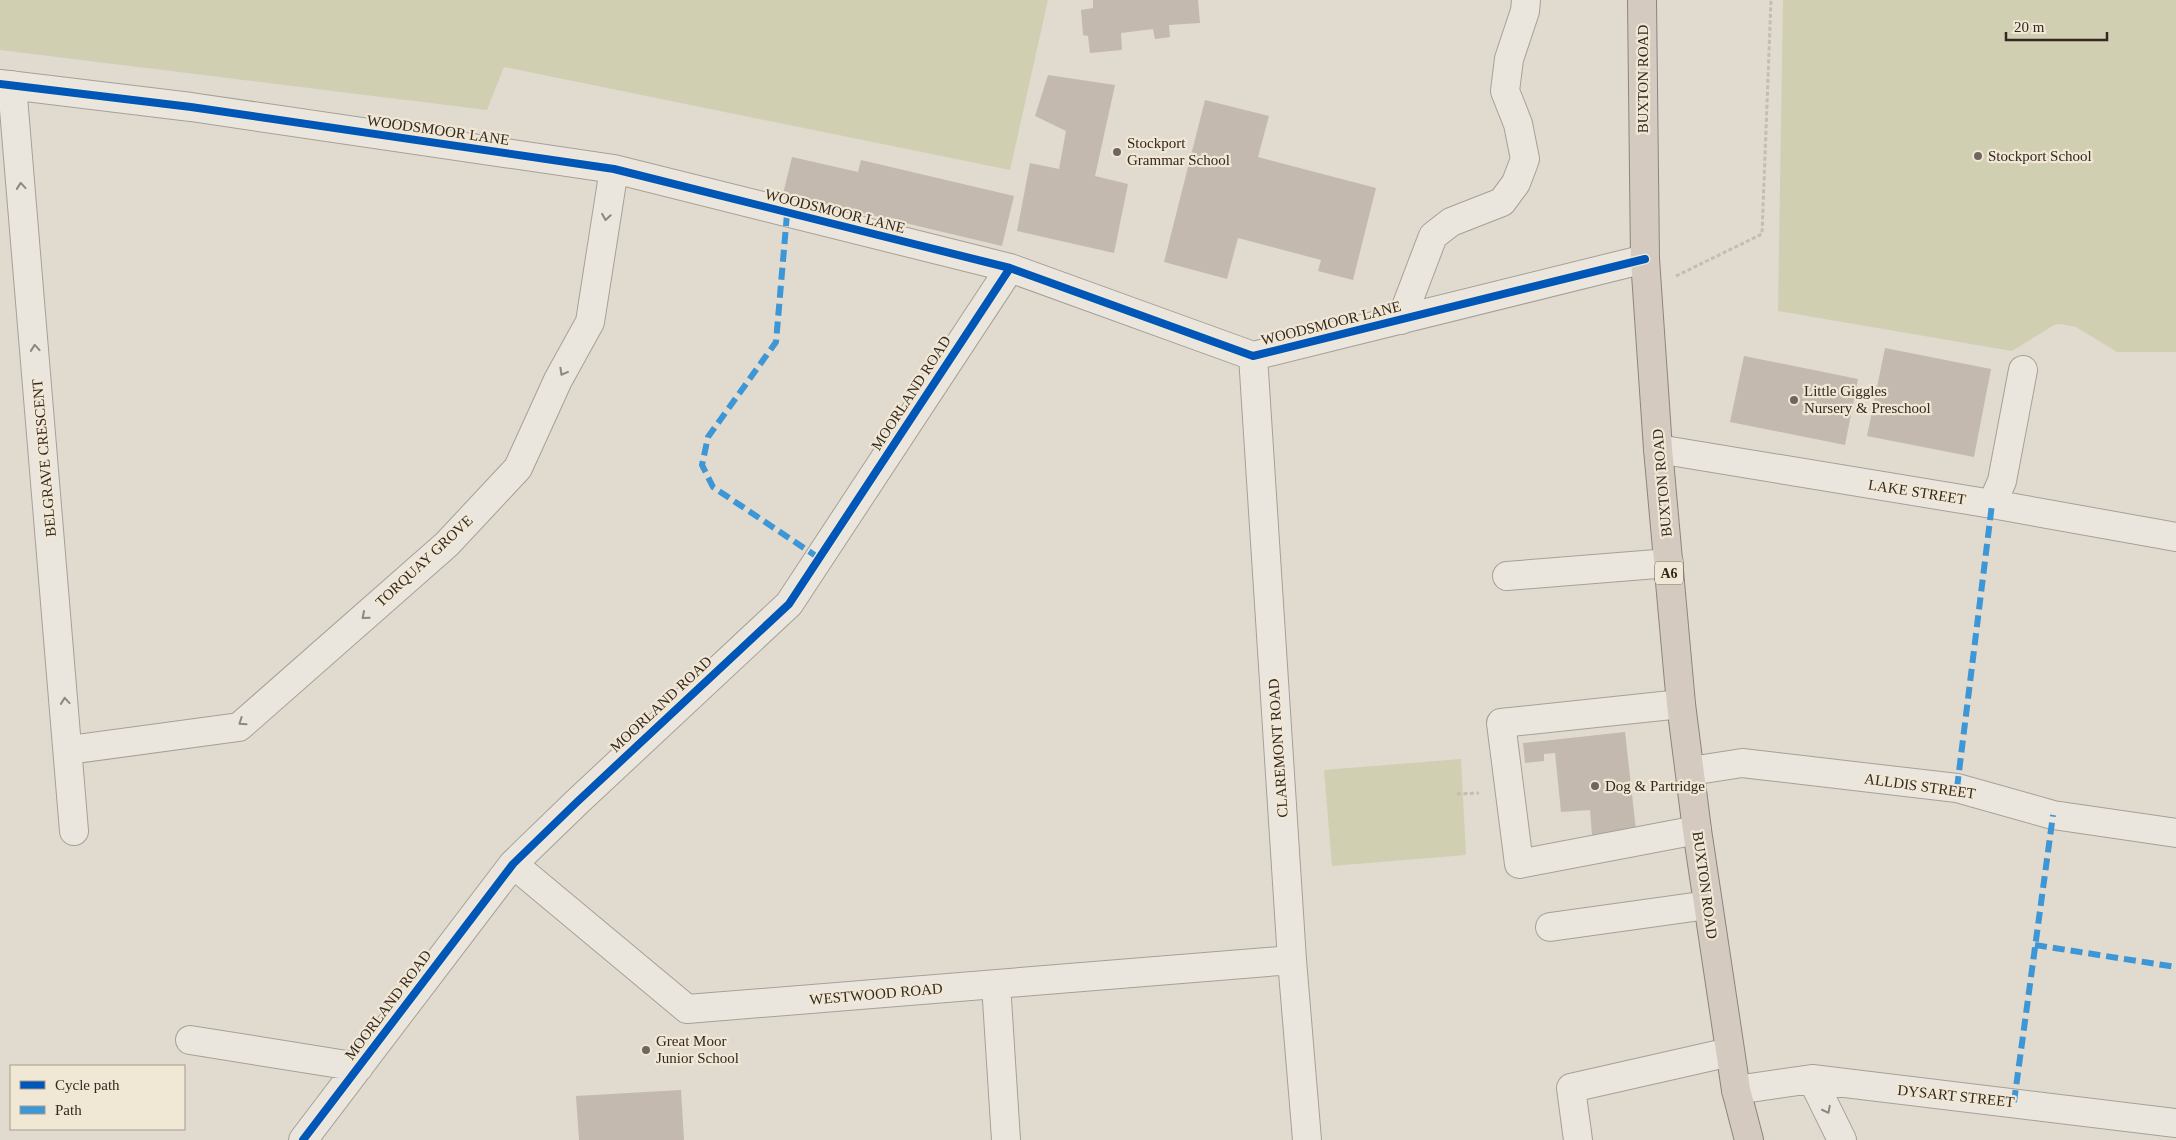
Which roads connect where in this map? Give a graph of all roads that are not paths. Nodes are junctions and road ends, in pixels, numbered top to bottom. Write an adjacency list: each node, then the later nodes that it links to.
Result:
1 (1526, 0): 7 (street)
2 (1642, 0): 5 (highway, BUXTON ROAD / A6)
3 (6, 85): 4 (street, WOODSMOOR LANE); 16 (street, BELGRAVE CRESCENT, one-way to 3)
4 (614, 169): 6 (street, WOODSMOOR LANE); 16 (street, TORQUAY GROVE, one-way to 16)
5 (1645, 259): 7 (street, WOODSMOOR LANE); 10 (highway, BUXTON ROAD / A6)
6 (1010, 268): 8 (street, WOODSMOOR LANE); 21 (street, MOORLAND ROAD)
7 (1401, 320): 8 (street, WOODSMOOR LANE)
8 (1253, 356): 24 (street, CLAREMONT ROAD)
9 (2023, 370): 11 (street)
10 (1658, 449): 11 (street, LAKE STREET); 13 (highway, BUXTON ROAD / A6)
11 (1992, 504): 12 (street, LAKE STREET)
12 (2176, 537)
13 (1669, 563): 14 (street); 15 (highway, BUXTON ROAD / A6)
14 (1507, 576)
15 (1681, 704): 17 (highway, BUXTON ROAD / A6); 19 (street)
16 (69, 750): 18 (street, BELGRAVE CRESCENT)
17 (1691, 771): 19 (highway, BUXTON ROAD / A6); 20 (street, ALLDIS STREET)
18 (74, 830)
19 (1697, 830): 22 (highway, BUXTON ROAD / A6)
20 (2176, 833)
21 (513, 864): 25 (street, WESTWOOD ROAD); 28 (street, MOORLAND ROAD)
22 (1708, 905): 23 (street); 27 (highway, BUXTON ROAD / A6)
23 (1550, 927)
24 (1292, 960): 25 (street, WESTWOOD ROAD); 34 (street, CLAREMONT ROAD)
25 (996, 984): 33 (street)
26 (190, 1040): 28 (street)
27 (1730, 1052): 30 (highway, BUXTON ROAD / A6); 35 (street)
28 (359, 1067): 32 (street, MOORLAND ROAD)
29 (1812, 1079): 30 (street, DYSART STREET); 31 (street, DYSART STREET); 37 (street, one-way to 37)
30 (1736, 1090): 36 (highway, BUXTON ROAD / A6)
31 (2176, 1122)
32 (303, 1140)
33 (1006, 1140)
34 (1307, 1140)
35 (1578, 1140)
36 (1749, 1140)
37 (1842, 1140)

